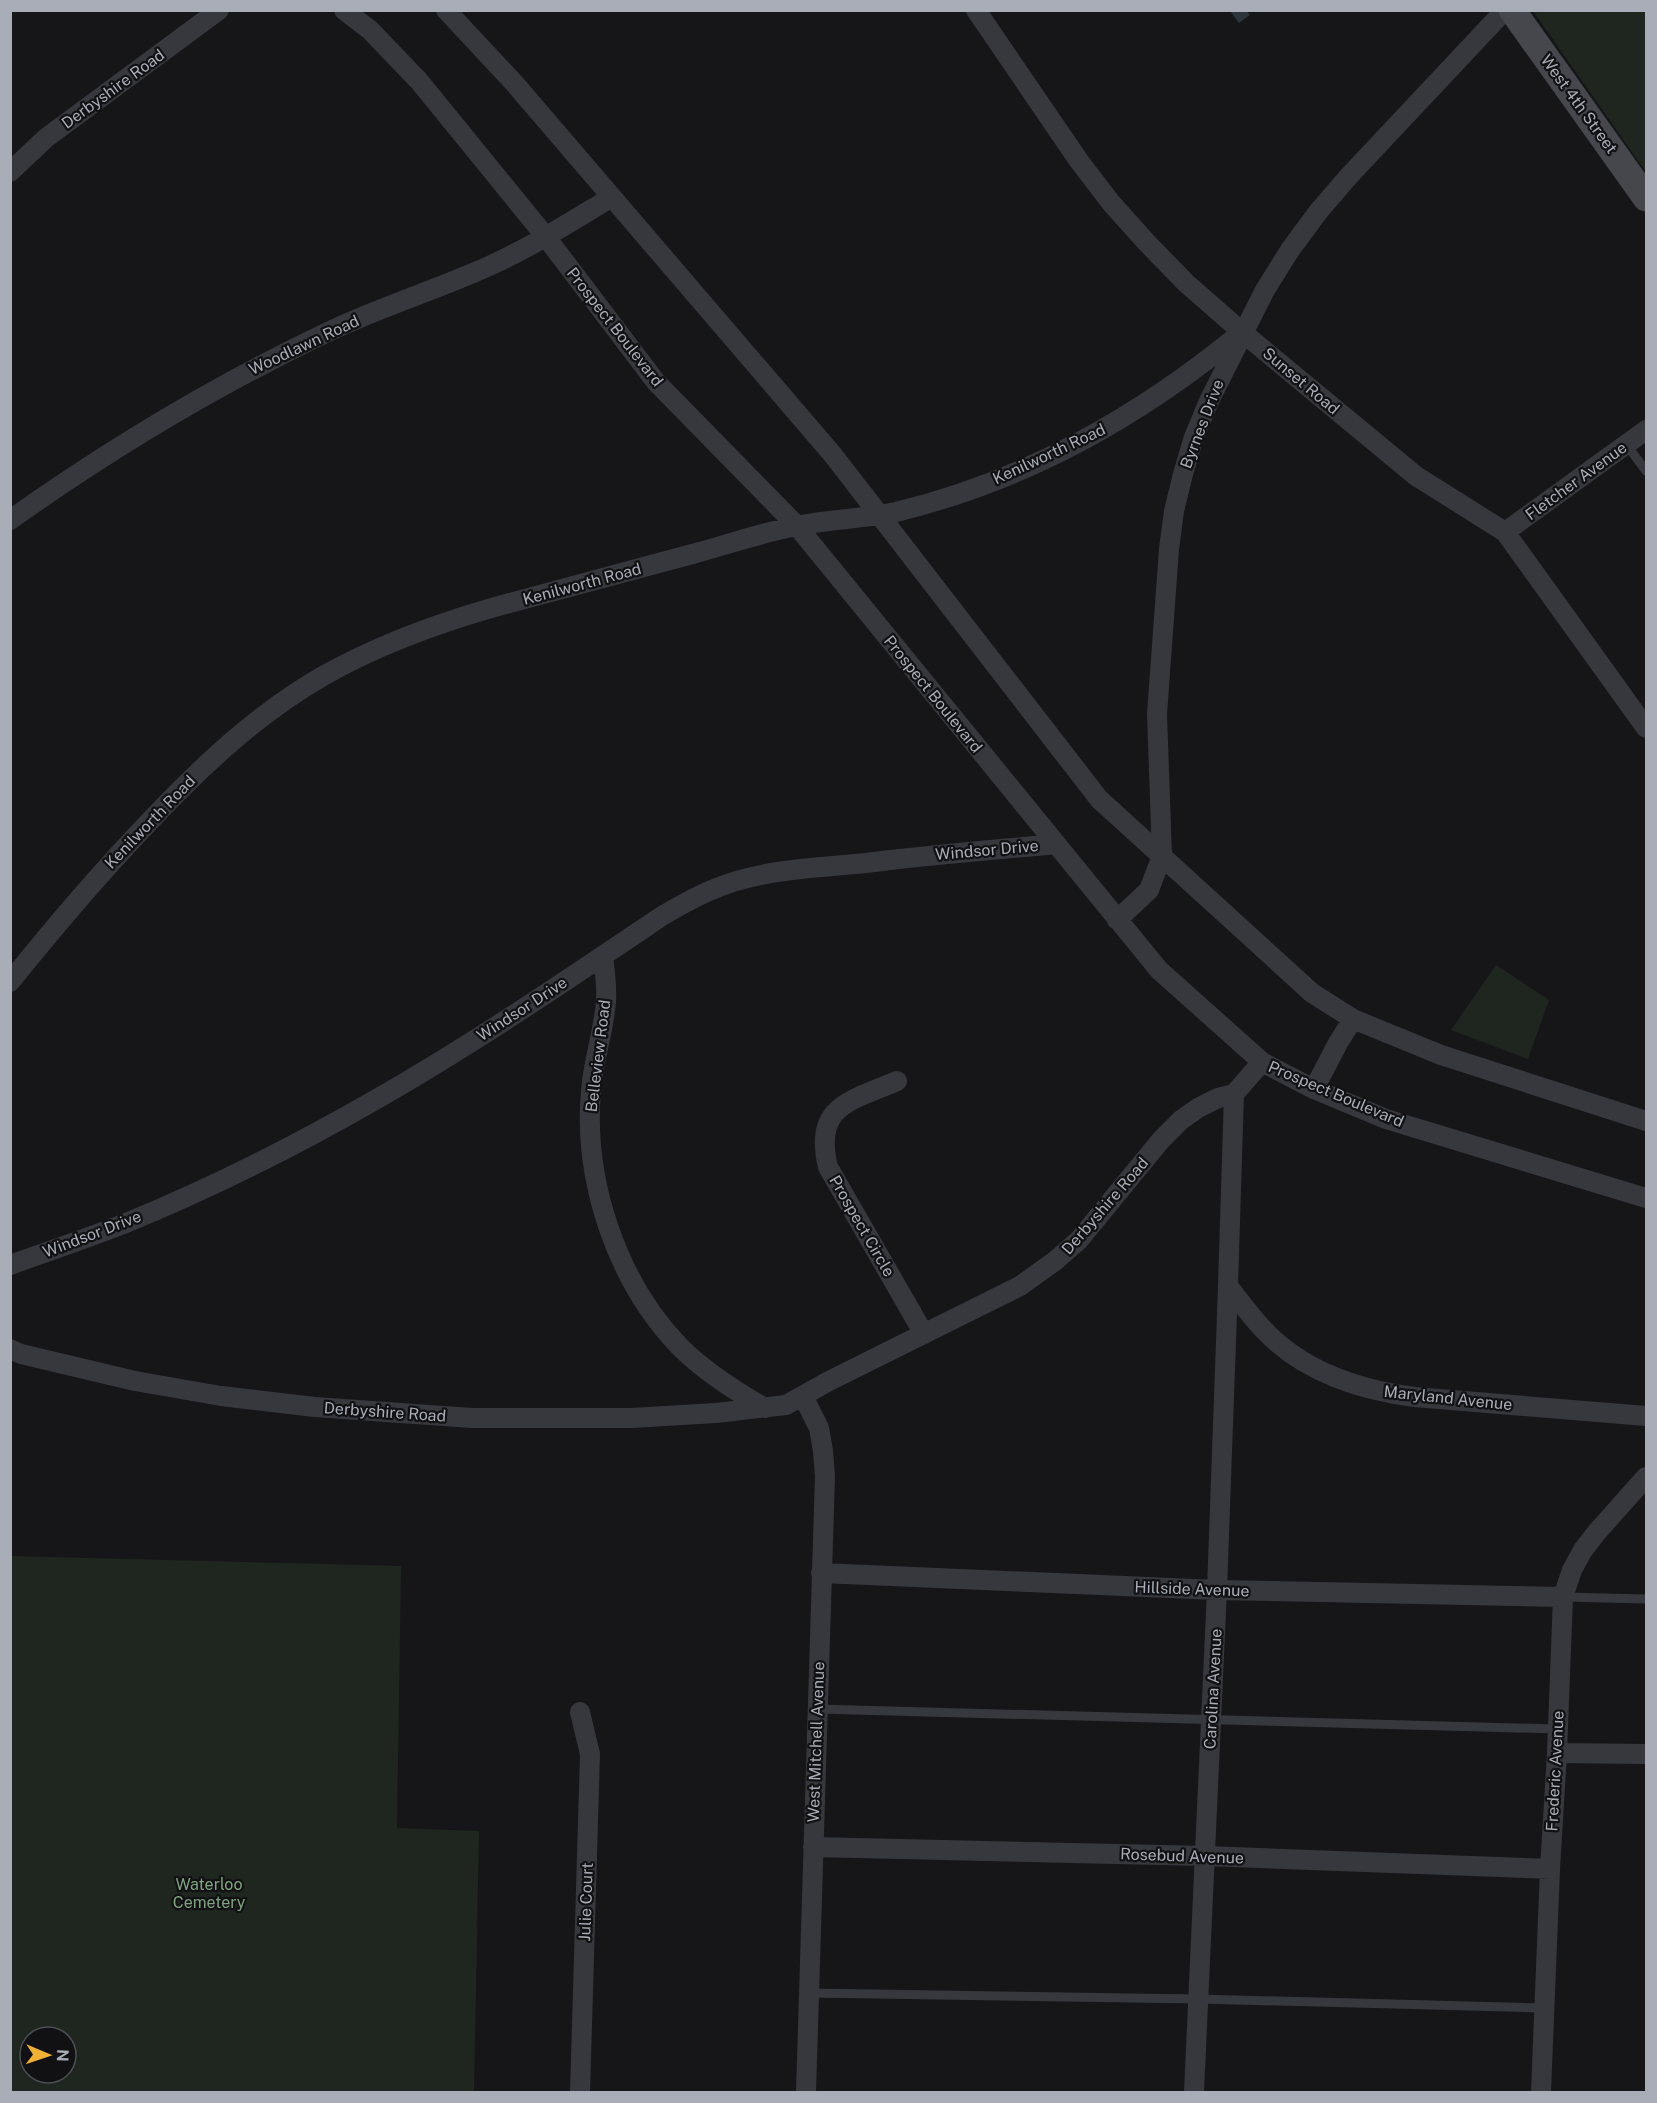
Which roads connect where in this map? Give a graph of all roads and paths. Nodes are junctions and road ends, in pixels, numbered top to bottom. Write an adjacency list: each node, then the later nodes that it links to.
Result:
1 (219, 10): 7 (street, Derbyshire Road)
2 (344, 10): 10 (street, Prospect Boulevard)
3 (446, 10): 8 (street)
4 (976, 10): 11 (street, Sunset Road)
5 (1505, 10): 11 (street, Byrnes Drive)
6 (1512, 10): 9 (main road, West 4th Street)
7 (10, 172)
8 (612, 197): 10 (street, Woodlawn Road); 15 (street)
9 (1647, 198)
10 (546, 237): 16 (street, Woodlawn Road); 17 (street, Prospect Boulevard)
11 (1242, 332): 15 (street, Kenilworth Road); 18 (street, Sunset Road); 21 (street, Byrnes Drive)
12 (1647, 430): 13 (street, Fletcher Avenue)
13 (1626, 444): 14 (lane); 18 (street, Fletcher Avenue)
14 (1647, 471)
15 (879, 514): 17 (street, Kenilworth Road); 21 (street)
16 (10, 520)
17 (796, 526): 20 (street, Prospect Boulevard); 24 (street, Kenilworth Road)
18 (1505, 532): 19 (street, Sunset Road)
19 (1647, 728)
20 (1056, 844): 22 (street, Prospect Boulevard); 23 (street, Windsor Drive)
21 (1162, 856): 22 (street, Byrnes Drive); 25 (street)
22 (1117, 920): 26 (street, Prospect Boulevard)
23 (603, 956): 32 (street, Windsor Drive); 37 (street, Belleview Road)
24 (10, 982)
25 (1353, 1019): 28 (street); 30 (street)
26 (1262, 1062): 28 (street, Prospect Boulevard); 29 (street, Derbyshire Road)
27 (897, 1081): 34 (street, Prospect Circle)
28 (1314, 1089): 31 (street, Prospect Boulevard)
29 (1234, 1094): 33 (street); 34 (street, Derbyshire Road)
30 (1647, 1121)
31 (1647, 1198)
32 (10, 1265)
33 (1228, 1286): 38 (street, Maryland Avenue); 41 (street, Carolina Avenue)
34 (924, 1334): 36 (street, Derbyshire Road)
35 (10, 1349): 37 (street, Derbyshire Road)
36 (804, 1396): 37 (street); 40 (street, West Mitchell Avenue)
37 (765, 1408)
38 (1647, 1416)
39 (1647, 1478): 42 (street, Frederic Avenue)
40 (821, 1572): 41 (street, Hillside Avenue); 44 (street, West Mitchell Avenue)
41 (1217, 1590): 42 (street, Hillside Avenue); 46 (street, Carolina Avenue)
42 (1563, 1597): 43 (lane); 47 (street, Frederic Avenue)
43 (1647, 1599)
44 (818, 1709): 46 (lane); 50 (street, West Mitchell Avenue)
45 (580, 1712): 56 (street, Julie Court)
46 (1211, 1718): 47 (lane); 51 (street, Carolina Avenue)
47 (1558, 1729): 48 (street, Frederic Avenue)
48 (1557, 1753): 49 (street); 52 (street, Frederic Avenue)
49 (1647, 1754)
50 (813, 1847): 51 (street, Rosebud Avenue); 53 (street, West Mitchell Avenue)
51 (1205, 1856): 52 (street, Rosebud Avenue); 54 (street, Carolina Avenue)
52 (1550, 1869): 55 (street, Frederic Avenue)
53 (809, 1994): 54 (lane); 57 (street, West Mitchell Avenue)
54 (1198, 1999): 55 (lane); 58 (street, Carolina Avenue)
55 (1545, 2008): 59 (street, Frederic Avenue)
56 (580, 2092)
57 (806, 2092)
58 (1194, 2092)
59 (1541, 2092)

